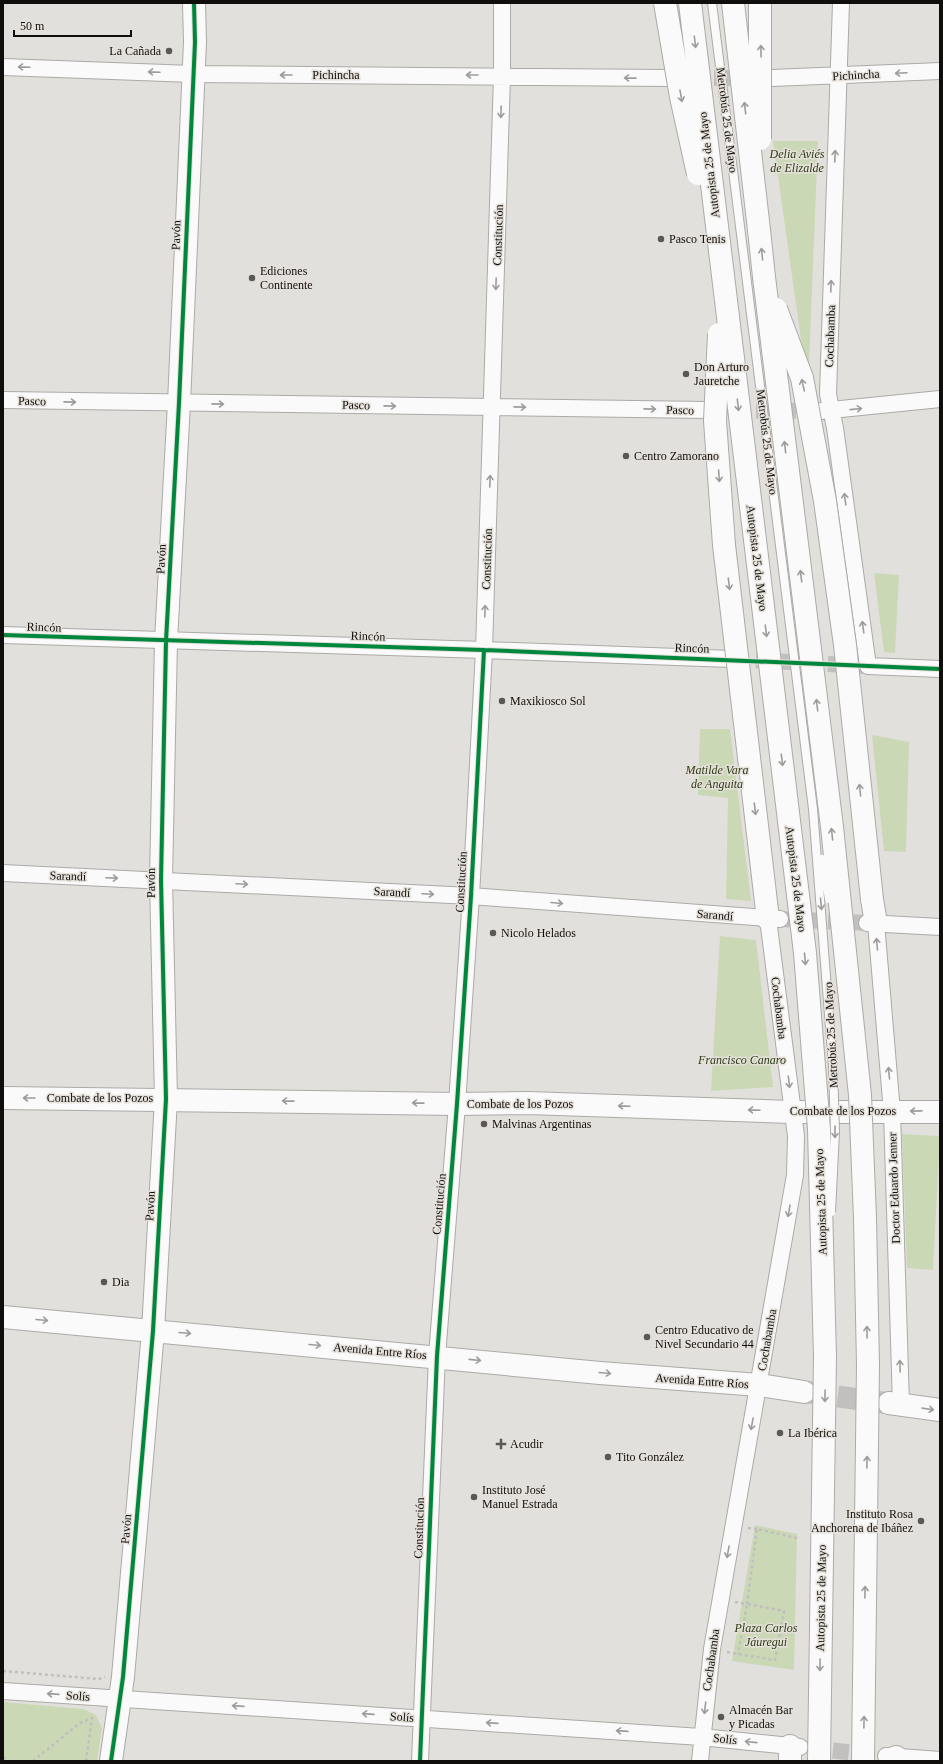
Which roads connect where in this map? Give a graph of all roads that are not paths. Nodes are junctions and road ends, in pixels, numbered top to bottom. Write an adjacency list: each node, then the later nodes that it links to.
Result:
1 (194, 3): 11 (main road, Pavón)
2 (502, 3): 12 (street, Constitución)
3 (665, 3): 17 (main road, one-way to 17, bridge)
4 (690, 3): 17 (main road, Autopista 25 de Mayo, one-way to 17, bridge)
5 (712, 3): 31 (lane, Metrobús 25 de Mayo, bridge)
6 (733, 3): 16 (main road, one-way to 6, bridge)
7 (760, 3): 16 (main road, one-way to 7, bridge)
8 (841, 3): 13 (street, Cochabamba)
9 (3, 67): 11 (street, Pichincha, one-way to 9)
10 (940, 71): 13 (street, Pichincha, one-way to 13)
11 (193, 74): 12 (street, Pichincha, one-way to 11); 22 (main road, Pavón)
12 (502, 76): 14 (street, Pichincha, one-way to 12); 23 (street, Constitución, one-way to 23)
13 (837, 76): 15 (street, Pichincha); 25 (street, Cochabamba, one-way to 13)
14 (669, 78)
15 (772, 78)
16 (759, 230): 18 (main road, one-way to 16)
17 (718, 236): 19 (main road, Autopista 25 de Mayo, bridge)
18 (764, 278): 36 (main road, one-way to 18, bridge); 38 (main road, one-way to 18, bridge)
19 (723, 283): 35 (main road, one-way to 35, bridge); 50 (main road, Autopista 25 de Mayo, one-way to 50, bridge)
20 (940, 399): 25 (street, one-way to 20)
21 (3, 400): 22 (street, Pasco, one-way to 22)
22 (179, 404): 23 (street, Pasco, one-way to 23); 27 (main road, Pavón)
23 (492, 407): 24 (street, Pasco, one-way to 24); 28 (street, Constitución, one-way to 23)
24 (708, 410)
25 (824, 411): 30 (street, Cochabamba, one-way to 25)
26 (3, 635): 27 (street, Rincón)
27 (166, 641): 28 (street, Rincón); 33 (main road, Pavón)
28 (484, 650): 29 (street, Rincón); 34 (street, Constitución)
29 (732, 660)
30 (940, 669)
31 (813, 809): 38 (lane, Metrobús 25 de Mayo, bridge); 45 (lane, Metrobús 25 de Mayo, one-way to 45, bridge)
32 (3, 873): 33 (street, Sarandí, one-way to 33)
33 (161, 880): 34 (street, Sarandí, one-way to 34); 40 (main road, Pavón)
34 (471, 896): 35 (street, Sarandí, one-way to 35); 41 (street, Constitución)
35 (774, 919): 42 (street, Cochabamba, one-way to 42)
36 (871, 923): 37 (street); 43 (street, Doctor Eduardo Jenner, one-way to 36)
37 (940, 927)
38 (849, 984): 66 (main road, one-way to 38, bridge)
39 (3, 1098): 40 (main road, Combate de los Pozos, one-way to 39)
40 (166, 1099): 41 (main road, Combate de los Pozos, one-way to 40); 48 (main road, Pavón)
41 (457, 1104): 42 (main road, Combate de los Pozos, one-way to 41); 49 (street, Constitución)
42 (792, 1112): 43 (main road, Combate de los Pozos); 51 (street, Cochabamba, one-way to 51)
43 (892, 1112): 44 (main road, Combate de los Pozos, one-way to 43); 53 (street, Doctor Eduardo Jenner, one-way to 43)
44 (940, 1112)
45 (831, 1217)
46 (831, 1233): 50 (lane, bridge)
47 (3, 1317): 48 (main road, Avenida Entre Ríos, one-way to 48)
48 (152, 1330): 49 (main road, Avenida Entre Ríos, one-way to 49); 56 (main road, Pavón)
49 (437, 1356): 51 (main road, Avenida Entre Ríos, one-way to 51); 57 (street, Constitución)
50 (825, 1356): 65 (main road, Autopista 25 de Mayo, one-way to 65, bridge)
51 (759, 1386): 52 (main road, Avenida Entre Ríos); 58 (street, Cochabamba, one-way to 58)
52 (804, 1392)
53 (895, 1404): 54 (main road, one-way to 54)
54 (940, 1410)
55 (3, 1691): 56 (street, Solís, one-way to 55)
56 (120, 1699): 57 (street, Solís, one-way to 56); 62 (main road, Pavón)
57 (421, 1718): 58 (street, Solís, one-way to 57); 63 (street, Constitución)
58 (701, 1737): 59 (street, Solís, one-way to 58); 64 (street, Cochabamba)
59 (793, 1751)
60 (892, 1758): 61 (street)
61 (940, 1760)
62 (111, 1761)
63 (420, 1761)
64 (700, 1761)
65 (819, 1761)
66 (863, 1761)

